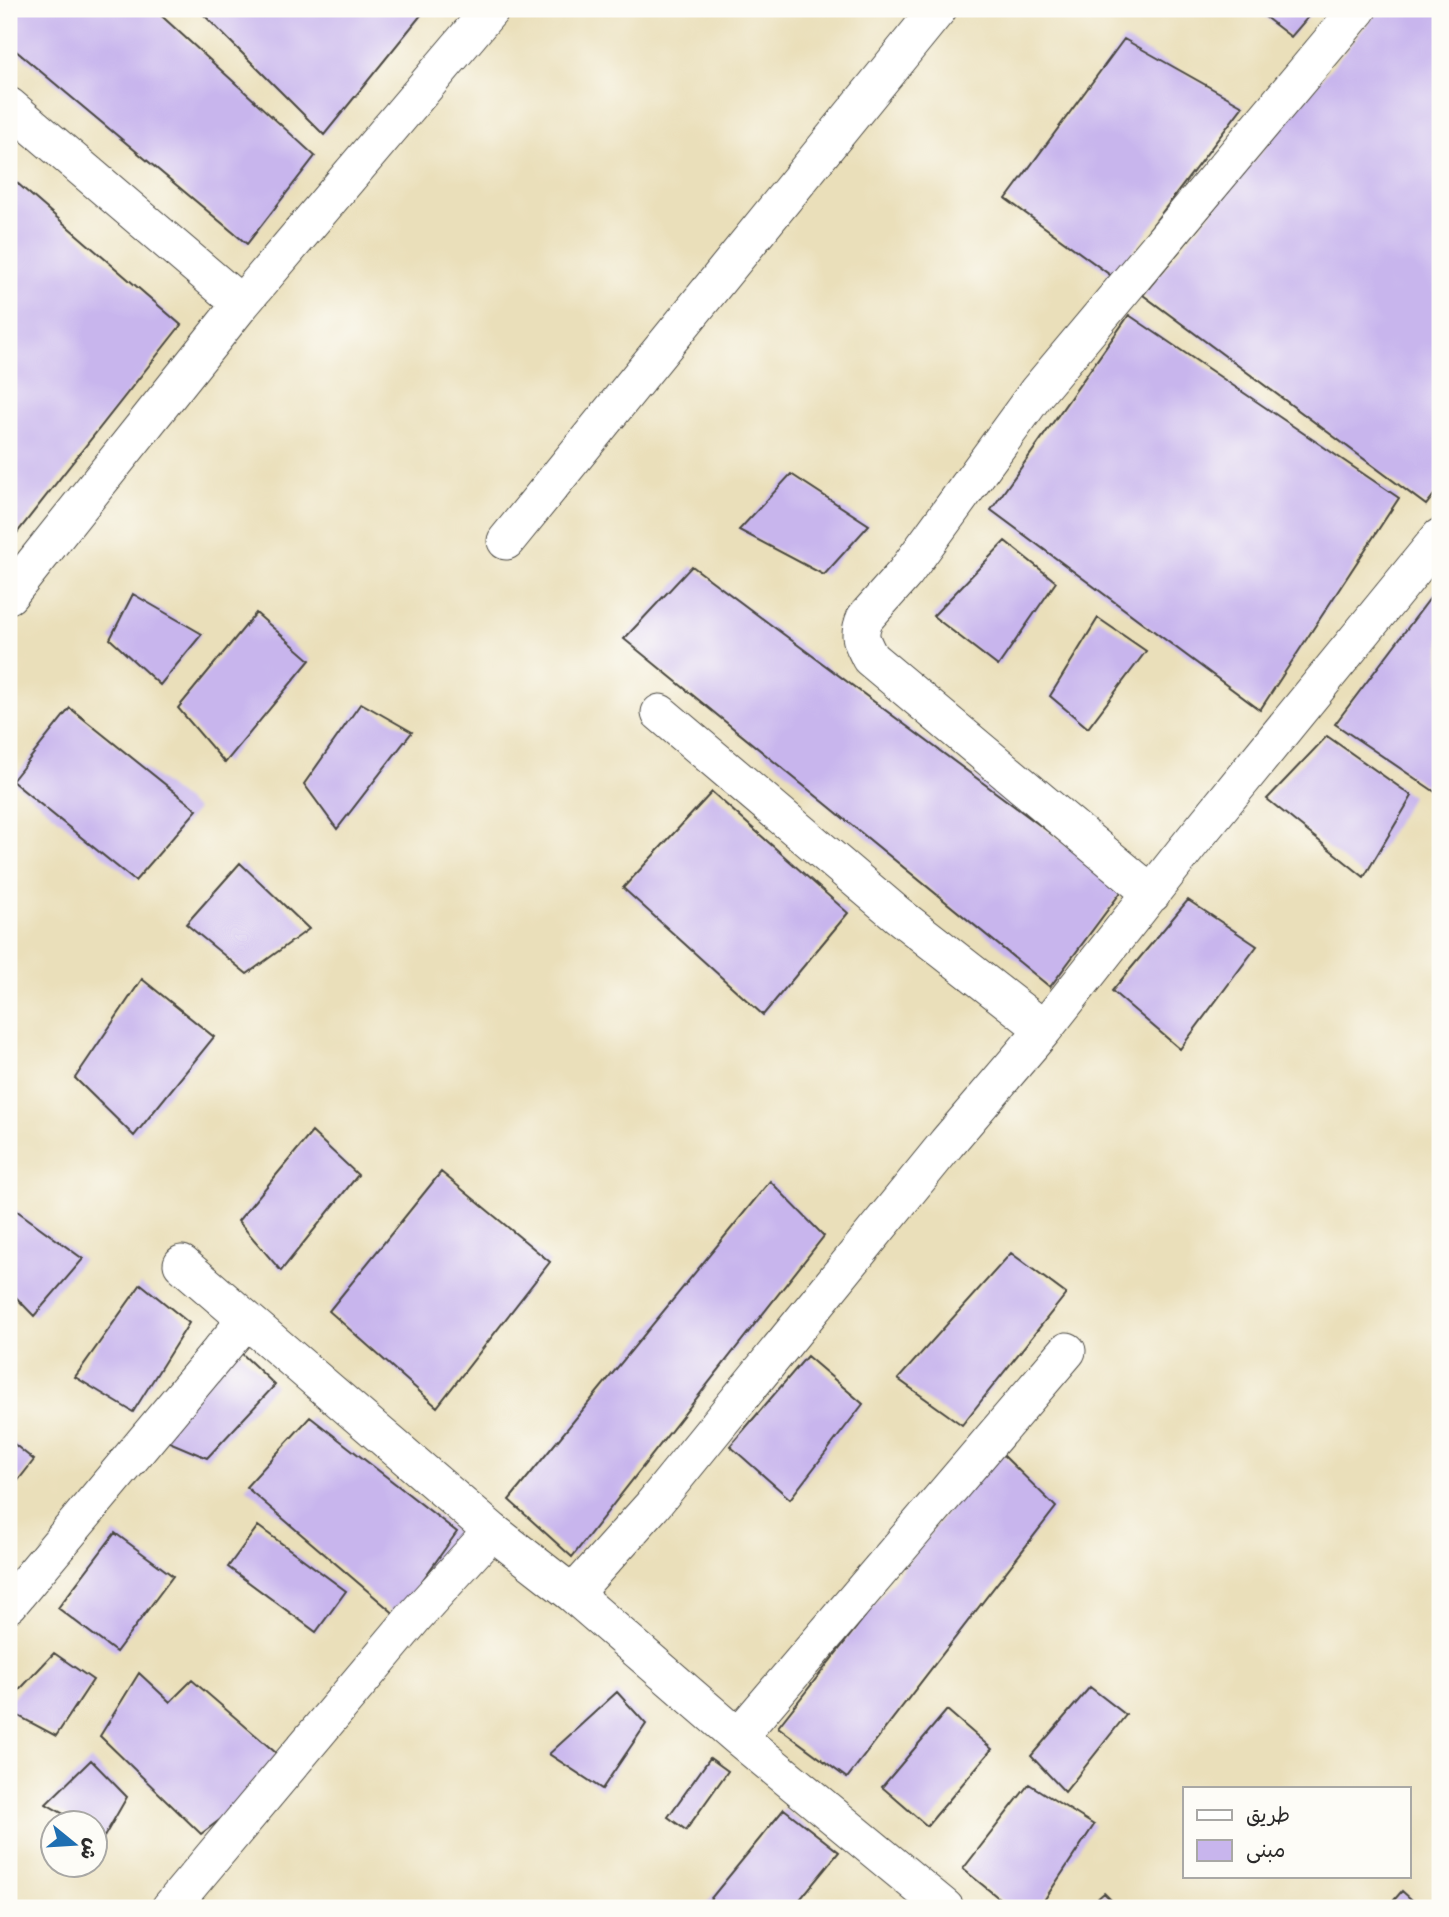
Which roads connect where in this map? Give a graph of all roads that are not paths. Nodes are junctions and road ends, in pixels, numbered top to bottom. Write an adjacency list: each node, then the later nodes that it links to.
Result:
1 (491, 9): 5 (street)
2 (938, 9): 7 (street)
3 (1358, 9): 10 (street)
4 (9, 106): 5 (street)
5 (241, 304): 8 (street)
6 (1440, 537): 10 (street)
7 (506, 541)
8 (9, 595)
9 (660, 713): 11 (street)
10 (1152, 894): 11 (street)
11 (1044, 1029): 16 (street)
12 (182, 1265): 13 (street)
13 (246, 1320): 15 (street); 17 (street)
14 (1067, 1351): 18 (street)
15 (492, 1531): 16 (street); 19 (street)
16 (573, 1594): 18 (street)
17 (9, 1604)
18 (738, 1737): 20 (street)
19 (170, 1908)
20 (944, 1908)

